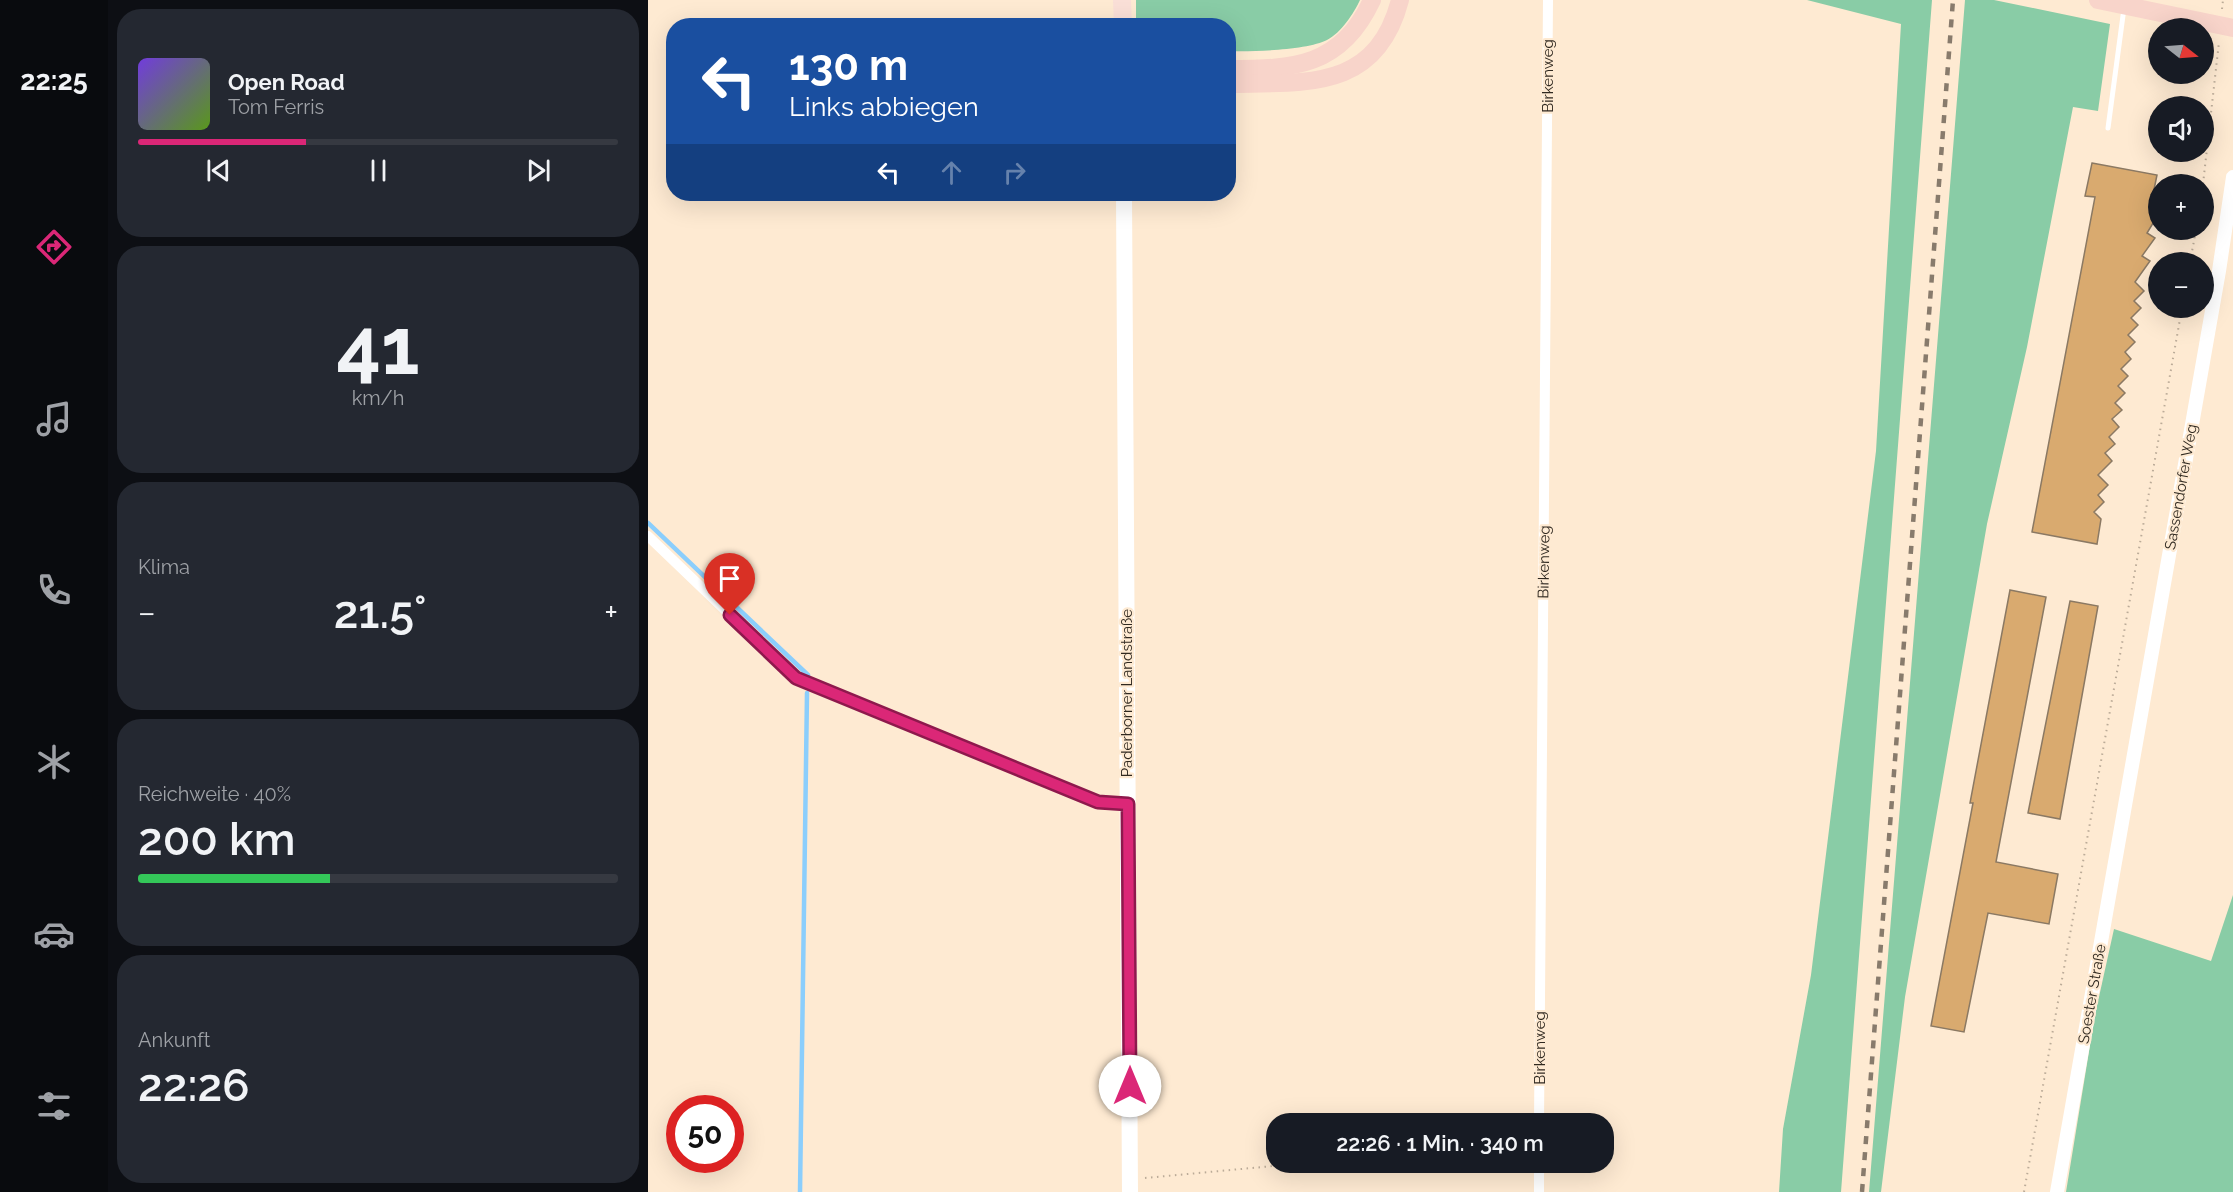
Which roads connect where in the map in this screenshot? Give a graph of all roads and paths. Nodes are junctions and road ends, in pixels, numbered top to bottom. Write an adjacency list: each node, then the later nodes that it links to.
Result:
1 (1122, 0): 9 (main road)
2 (1372, 0): 11 (highway)
3 (1400, 0): 12 (highway)
4 (1548, 0): 21 (street, Birkenweg)
5 (2097, 0): 10 (highway)
6 (2124, 0): 13 (lane)
7 (2223, 0): 8 (path)
8 (2222, 13)
9 (1123, 18)
10 (2226, 32): 14 (path)
11 (1236, 69)
12 (1236, 84)
13 (2108, 128)
14 (2205, 174)
15 (2233, 177): 19 (street, Sassendorfer Weg)
16 (1124, 201): 20 (main road, Paderborner Landstraße)
17 (2180, 318): 26 (path)
18 (648, 536): 20 (street)
19 (2127, 796): 27 (street, Soester Straße)
20 (1128, 804): 24 (main road, Paderborner Landstraße)
21 (1539, 1113)
22 (1266, 1168): 24 (path)
23 (1539, 1173): 25 (street)
24 (1130, 1186)
25 (1539, 1192)
26 (2024, 1192)
27 (2058, 1192)

